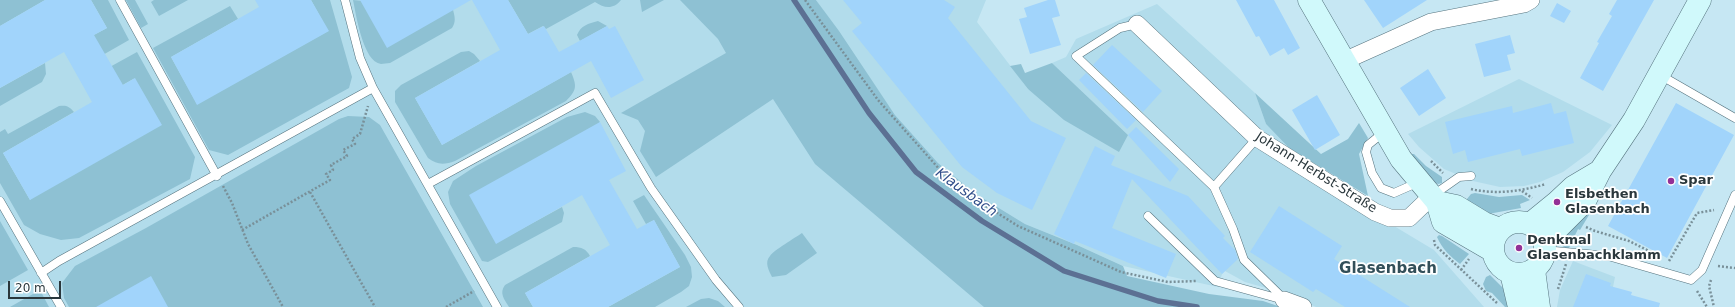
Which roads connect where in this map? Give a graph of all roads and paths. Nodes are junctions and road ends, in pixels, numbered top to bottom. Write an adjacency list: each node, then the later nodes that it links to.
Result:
1 (120, 0): 16 (lane)
2 (345, 0): 10 (lane)
3 (805, 0): 43 (path)
4 (1309, 0): 8 (main road)
5 (1531, 0): 8 (street)
6 (1700, 0): 9 (main road)
7 (1138, 24): 13 (street, Johann-Herbst-Straße); 21 (lane)
8 (1344, 61): 12 (main road)
9 (1659, 75): 11 (lane); 15 (main road)
10 (373, 88): 16 (lane); 19 (lane); 22 (path)
11 (1735, 118)
12 (1384, 131): 23 (main road); 23 (lane)
13 (1257, 138): 21 (lane); 23 (street, Johann-Herbst-Straße)
14 (1425, 156): 18 (path)
15 (1600, 171): 28 (main road); 33 (main road)
16 (217, 176): 31 (path); 40 (lane)
17 (1471, 176): 18 (lane)
18 (1453, 182): 20 (path); 23 (lane)
19 (428, 184): 44 (lane); 51 (lane)
20 (1548, 184)
21 (1214, 187): 45 (lane)
22 (310, 192): 31 (path); 48 (path)
23 (1429, 194): 30 (main road); 34 (main road)
24 (1735, 196): 26 (lane)
25 (0, 201): 40 (lane)
26 (1730, 208): 29 (path); 42 (lane)
27 (1148, 216): 43 (lane)
28 (1530, 224): 30 (main road); 33 (main road)
29 (1586, 227)
30 (1500, 229): 34 (main road)
31 (242, 230): 47 (path)
32 (1434, 238): 38 (path)
33 (1544, 246): 39 (main road); 42 (lane)
34 (1493, 251): 41 (main road)
35 (1472, 257): 38 (path)
36 (1717, 266): 37 (path)
37 (1735, 268)
38 (1461, 270): 53 (path)
39 (1534, 270): 41 (main road); 55 (main road)
40 (41, 273): 46 (lane)
41 (1511, 273): 54 (main road)
42 (1691, 280): 56 (path)
43 (1215, 281): 45 (lane)
44 (483, 282): 49 (path); 50 (lane)
45 (1284, 300): 52 (street)
46 (61, 307)
47 (283, 307)
48 (375, 307)
49 (446, 307)
50 (497, 307)
51 (739, 307)
52 (1302, 307)
53 (1502, 307)
54 (1519, 307)
55 (1539, 307)
56 (1707, 307)

